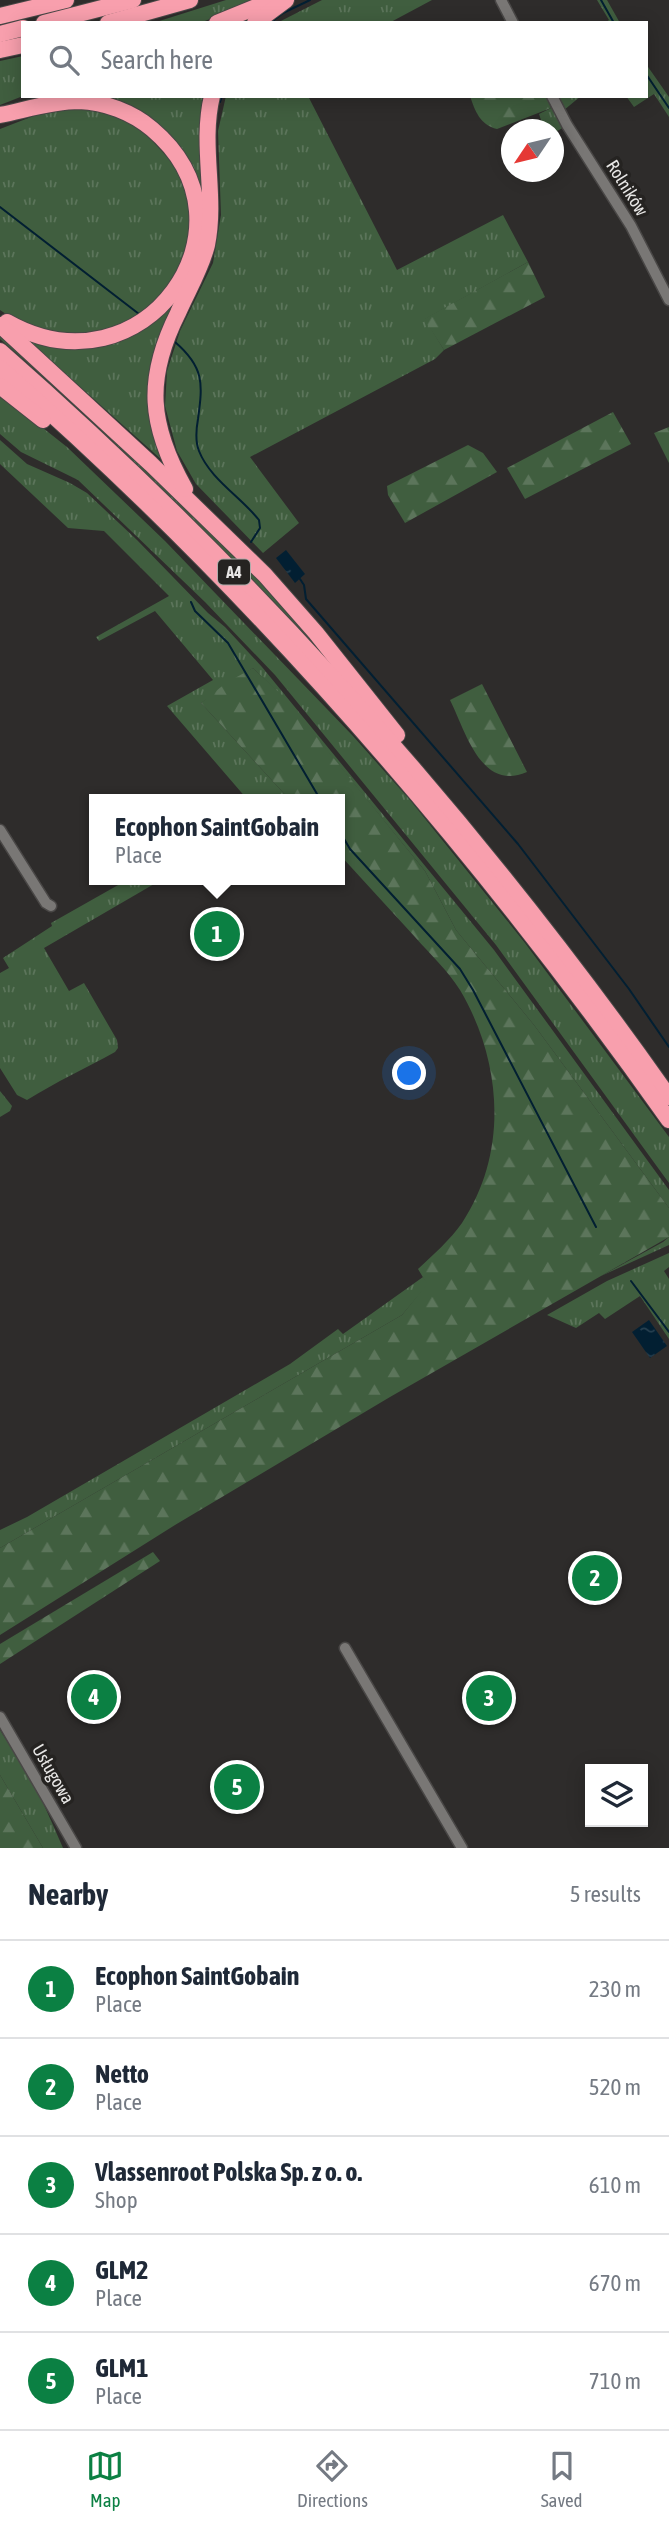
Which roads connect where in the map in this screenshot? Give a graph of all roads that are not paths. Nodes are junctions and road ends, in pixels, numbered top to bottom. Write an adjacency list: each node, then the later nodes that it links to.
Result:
1 (66, 0): 7 (highway)
2 (133, 0): 8 (highway)
3 (190, 0): 9 (highway)
4 (272, 0): 10 (highway)
5 (286, 0): 11 (highway)
6 (501, 0): 12 (street)
7 (0, 16)
8 (52, 21)
9 (115, 21)
10 (222, 21)
11 (258, 21)
12 (512, 21)
13 (21, 29): 14 (highway)
14 (0, 34)
15 (21, 45): 16 (highway)
16 (0, 50)
17 (39, 98): 20 (highway)
18 (212, 98): 27 (highway)
19 (553, 98): 21 (street, Rolników)
20 (0, 115): 22 (highway)
21 (669, 300)
22 (0, 318)
23 (0, 325): 27 (highway)
24 (0, 351): 29 (highway, A4)
25 (0, 368): 28 (highway, A4)
26 (0, 386): 28 (highway)
27 (198, 509): 29 (highway)
28 (164, 520): 33 (highway, A4)
29 (450, 811): 32 (highway, A4)
30 (0, 830): 31 (street)
31 (51, 906)
32 (669, 1097)
33 (669, 1120)
34 (345, 1648): 37 (street)
35 (0, 1717): 36 (street, Usługowa)
36 (76, 1848)
37 (462, 1848)

